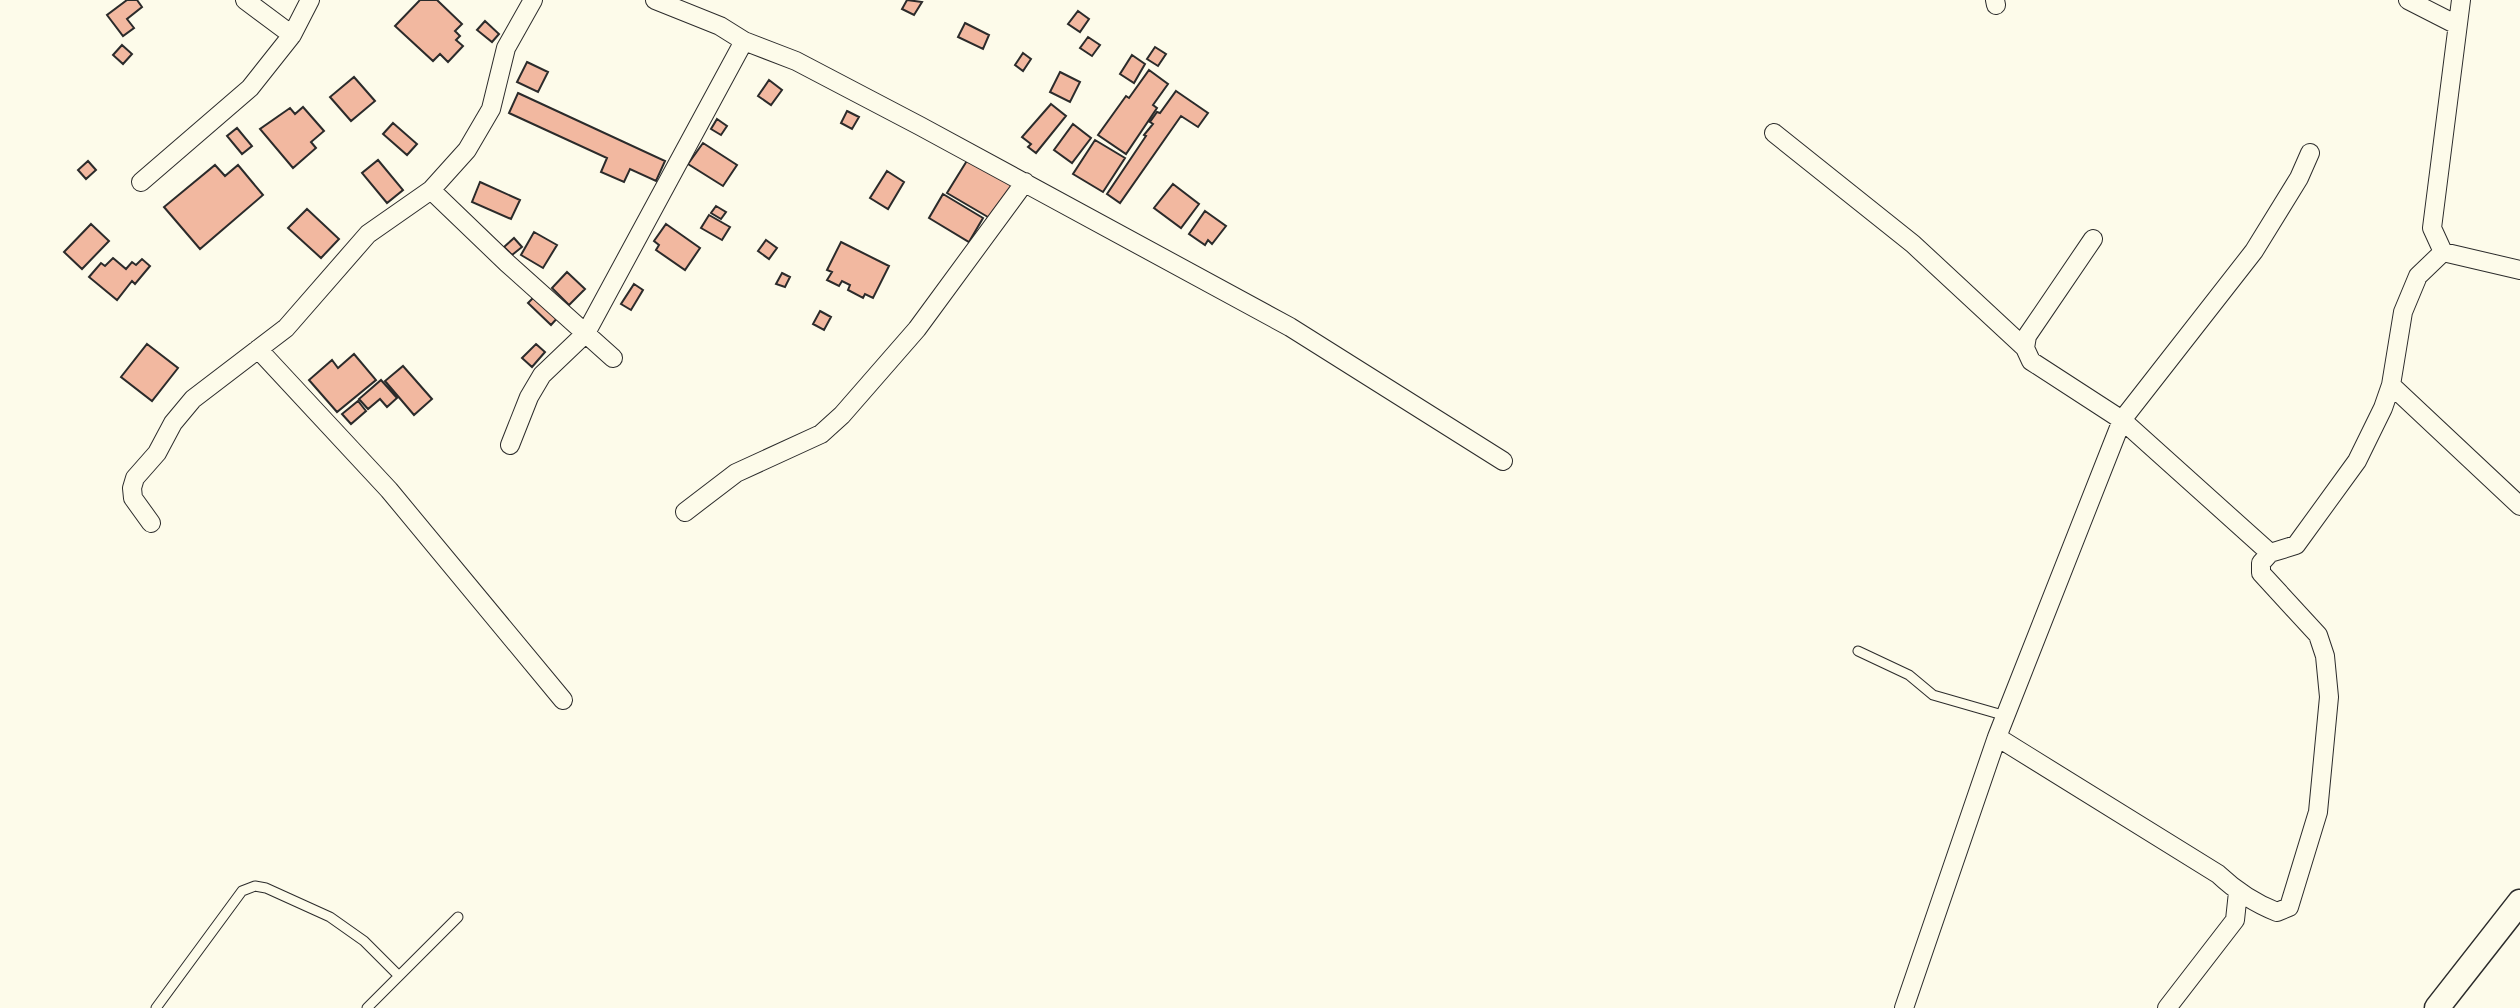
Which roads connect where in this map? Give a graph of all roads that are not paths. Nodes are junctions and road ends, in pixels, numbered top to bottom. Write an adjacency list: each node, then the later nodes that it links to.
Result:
1 (245, 0): 8 (street)
2 (310, 0): 8 (street)
3 (533, 0): 14 (street)
4 (655, 0): 9 (street)
5 (2408, 0): 7 (street)
6 (2461, 0): 7 (street)
7 (2457, 24): 16 (street)
8 (292, 35): 12 (street)
9 (744, 41): 13 (street); 18 (street)
10 (1774, 134): 19 (street)
11 (2309, 153): 23 (street)
12 (141, 182)
13 (1025, 182): 25 (street); 27 (street)
14 (431, 190): 18 (street); 20 (street)
15 (2093, 239): 19 (street)
16 (2442, 252): 17 (street); 22 (street)
17 (2520, 270)
18 (586, 333): 21 (street); 24 (street)
19 (2025, 348): 23 (street)
20 (258, 349): 28 (street); 31 (street)
21 (613, 358)
22 (2391, 385): 26 (street); 29 (street)
23 (2122, 420): 29 (street); 32 (street)
24 (510, 445)
25 (1503, 461)
26 (2520, 506)
27 (685, 512)
28 (151, 523)
29 (2270, 553): 34 (street)
30 (1858, 650): 32 (lane)
31 (562, 700)
32 (2006, 716): 33 (street)
33 (1997, 737): 34 (street); 40 (street)
34 (2238, 892): 41 (street)
35 (2520, 902): 42 (street)
36 (458, 917): 37 (lane)
37 (398, 975): 38 (lane); 39 (lane)
38 (156, 1008)
39 (367, 1008)
40 (1904, 1008)
41 (2167, 1008)
42 (2437, 1008)

